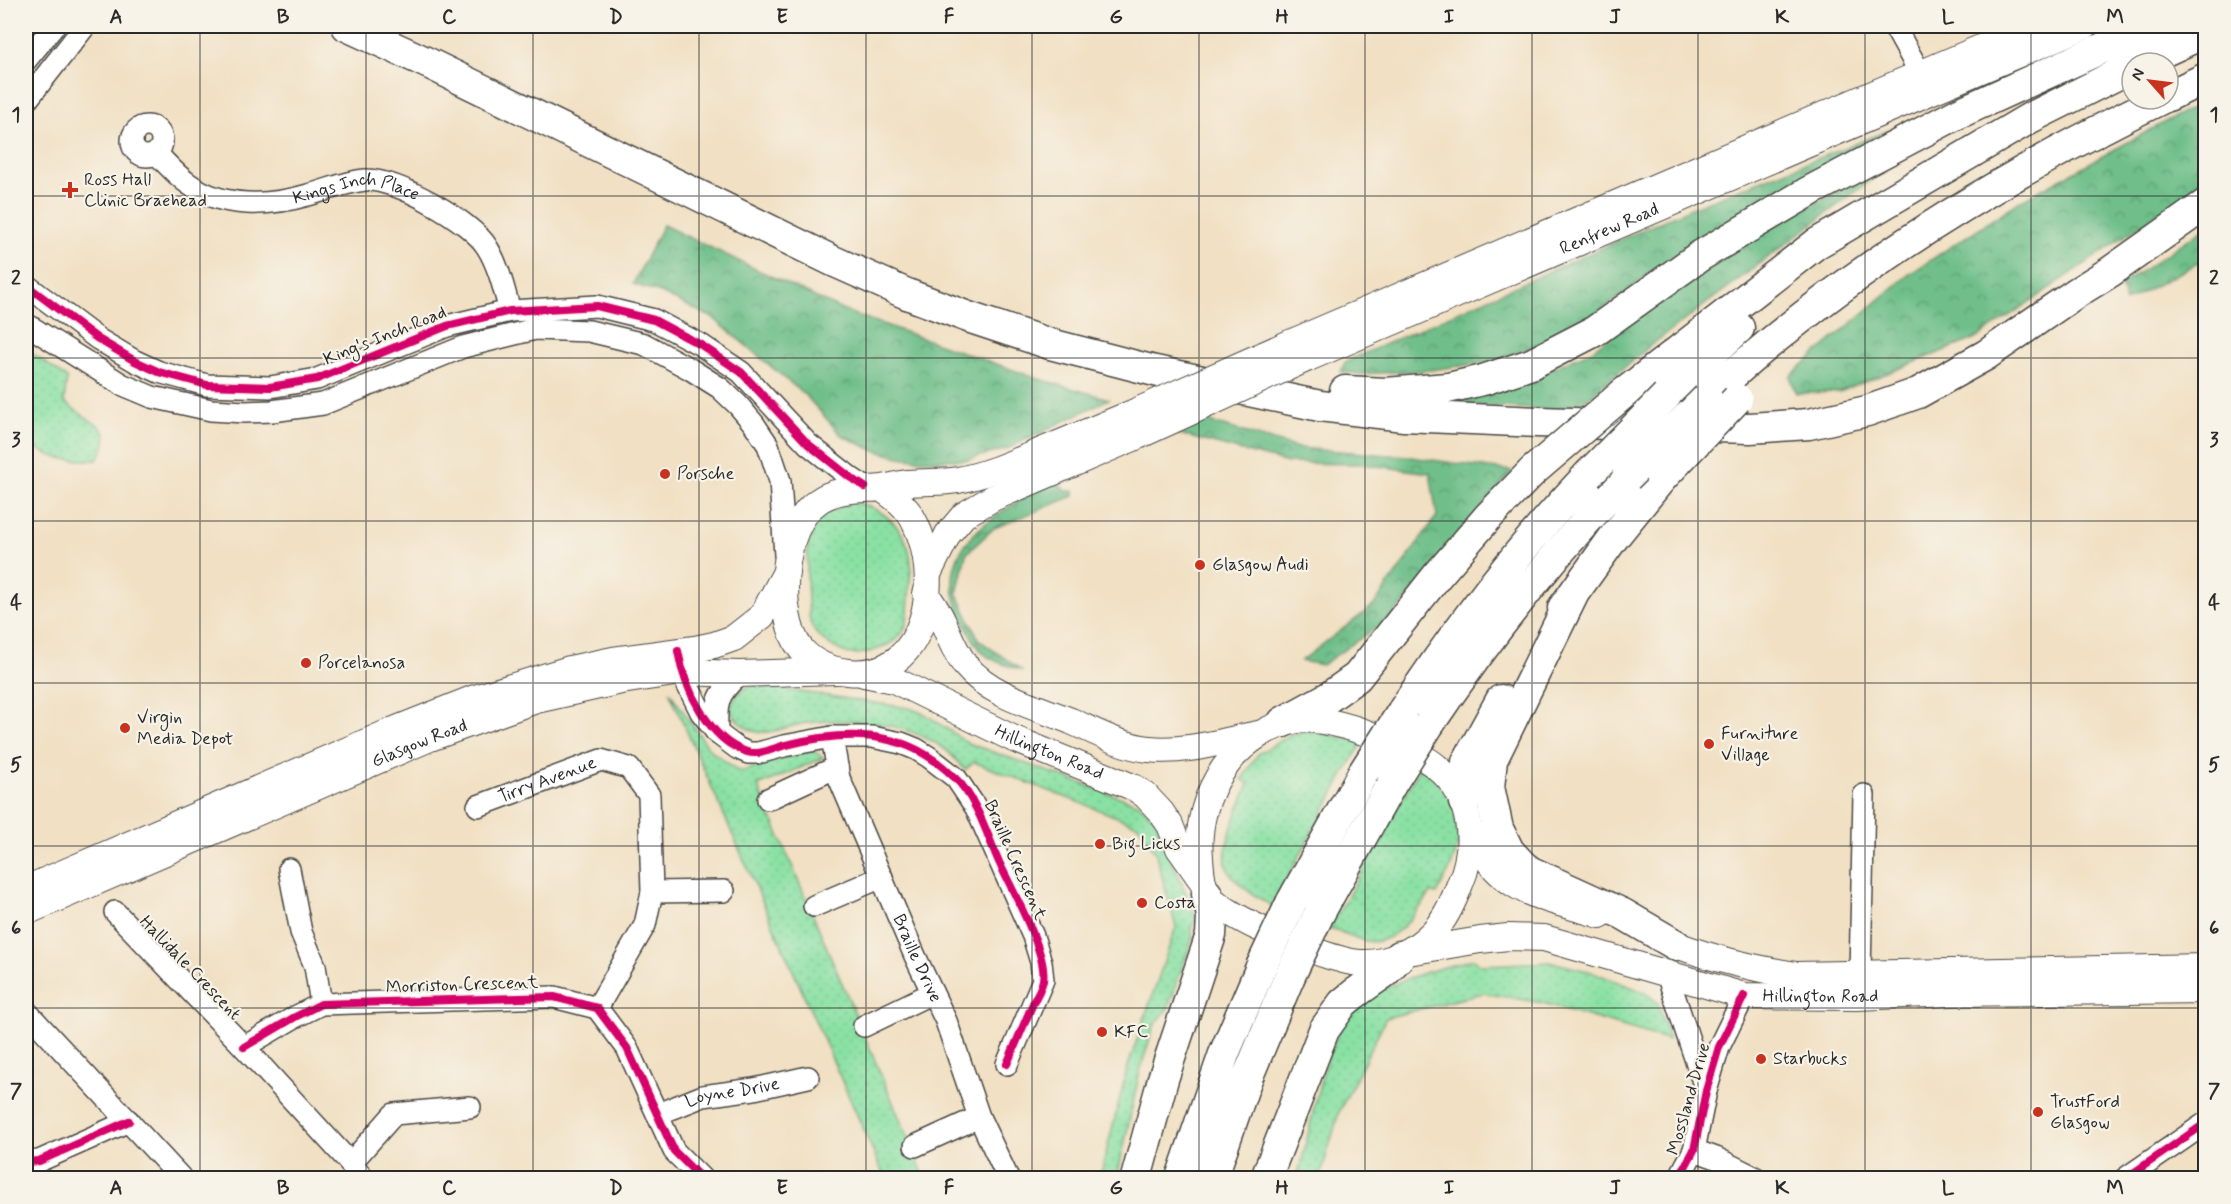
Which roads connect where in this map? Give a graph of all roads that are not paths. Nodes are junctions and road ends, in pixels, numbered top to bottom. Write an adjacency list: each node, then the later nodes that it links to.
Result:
1 (54, 26): 11 (street)
2 (85, 26): 16 (street)
3 (347, 26): 20 (highway)
4 (396, 26): 8 (highway)
5 (1894, 26): 13 (street)
6 (2032, 26): 13 (main road, Renfrew Road)
7 (2084, 26): 27 (main road, Renfrew Road)
8 (2151, 26)
9 (2205, 32): 10 (highway)
10 (2165, 51)
11 (26, 60)
12 (2120, 73): 19 (highway)
13 (1920, 74): 27 (main road, Renfrew Road)
14 (2205, 78): 15 (highway)
15 (2180, 90)
16 (26, 101)
17 (2138, 111): 21 (highway)
18 (156, 153): 23 (street, Kings Inch Place)
19 (1972, 153): 36 (highway, bridge); 82 (highway, bridge)
20 (2205, 204)
21 (1929, 227): 32 (highway, bridge); 83 (highway, bridge)
22 (26, 285): 23 (street, King's Inch Road)
23 (510, 311): 29 (street, King's Inch Road)
24 (26, 314): 26 (street)
25 (26, 324): 26 (street)
26 (70, 351): 30 (street)
27 (1298, 351): 28 (main road, Renfrew Road, bridge)
28 (1137, 424): 29 (main road); 31 (main road)
29 (873, 488): 30 (main road); 31 (main road)
30 (786, 568): 33 (main road, Glasgow Road); 34 (main road)
31 (927, 585): 34 (main road); 36 (main road, Hillington Road)
32 (1574, 594): 43 (highway); 53 (highway)
33 (680, 662): 35 (main road, Glasgow Road); 37 (street, Braille Crescent); 47 (main road, Glasgow Road); 51 (main road, Glasgow Road)
34 (847, 672): 35 (main road, Glasgow Road); 46 (main road, Hillington Road)
35 (739, 674): 37 (street)
36 (1272, 728): 43 (main road, Hillington Road); 46 (main road)
37 (717, 733): 38 (street, Braille Crescent)
38 (832, 737): 39 (street, Braille Drive); 66 (street, Braille Crescent)
39 (837, 767): 41 (street); 45 (street, Braille Drive)
40 (1864, 795): 56 (street)
41 (768, 799)
42 (478, 806): 49 (street, Tirry Avenue)
43 (1466, 814): 53 (main road, Hillington Road); 54 (main road)
44 (289, 869): 61 (street)
45 (882, 877): 50 (street); 59 (street, Braille Drive)
46 (1205, 887): 54 (main road, Hillington Road); 81 (highway)
47 (26, 889)
48 (724, 891): 49 (street)
49 (652, 892): 62 (street, Tirry Avenue)
50 (814, 906)
51 (26, 912)
52 (115, 912): 65 (street, Hallidale Crescent)
53 (1676, 945): 56 (main road, Hillington Road)
54 (1404, 954): 57 (main road, Hillington Road); 84 (highway)
55 (2205, 967): 56 (main road, Hillington Road)
56 (1860, 973)
57 (1667, 974): 60 (main road, Hillington Road); 68 (street, Mossland Drive)
58 (2205, 990): 60 (main road, Hillington Road)
59 (932, 993): 64 (street); 71 (street, Braille Drive)
60 (1744, 996): 68 (street, Mossland Drive)
61 (321, 1004): 62 (street, Morriston Crescent); 65 (street, Morriston Crescent)
62 (597, 1008): 70 (street)
63 (26, 1011): 72 (street)
64 (864, 1026)
65 (244, 1047): 77 (street, Hallidale Crescent)
66 (1007, 1064)
67 (808, 1077): 70 (street, Loyne Drive)
68 (1706, 1091): 75 (street, Mossland Drive)
69 (470, 1107): 77 (street)
70 (658, 1114): 79 (street)
71 (979, 1117): 74 (street); 80 (street, Braille Drive)
72 (129, 1121): 76 (street); 78 (street)
73 (2205, 1123): 87 (street)
74 (915, 1146)
75 (1694, 1150): 85 (street, Mossland Drive); 86 (street)
76 (26, 1162)
77 (357, 1171)
78 (181, 1179)
79 (701, 1179)
80 (1008, 1179)
81 (1136, 1179)
82 (1181, 1179)
83 (1212, 1179)
84 (1266, 1179)
85 (1679, 1179)
86 (1756, 1179)
87 (2126, 1179)

